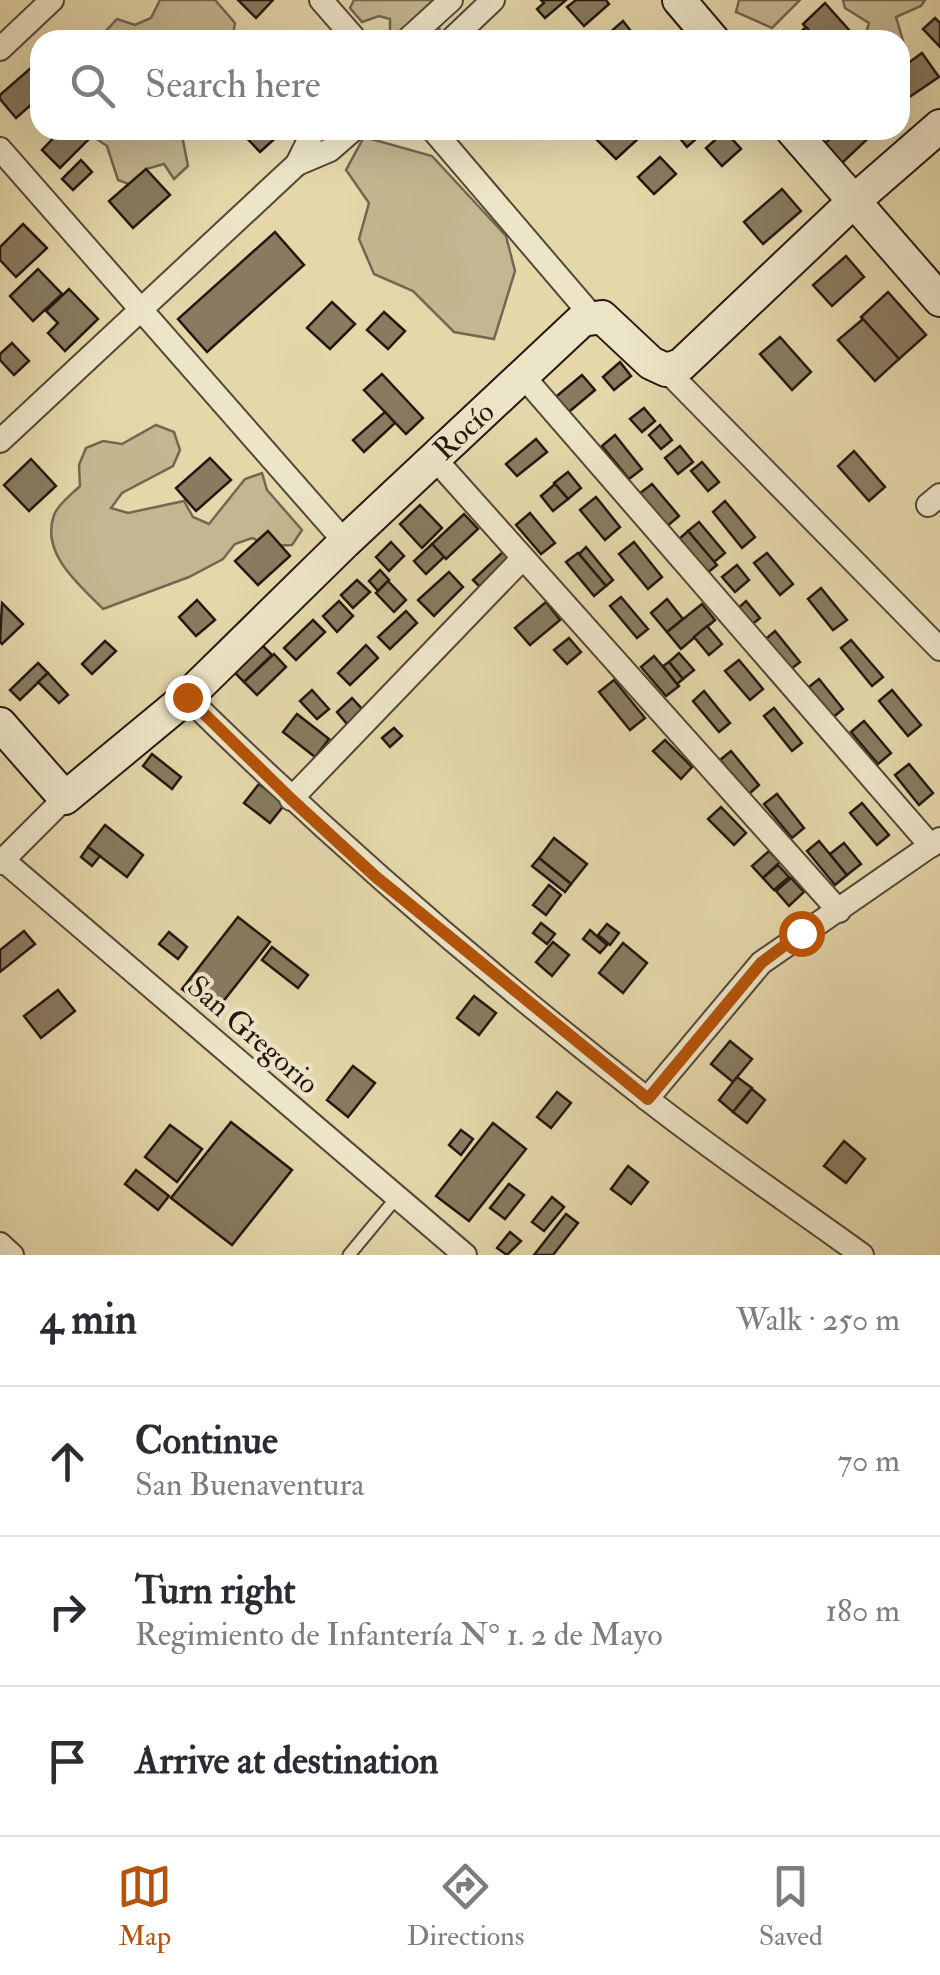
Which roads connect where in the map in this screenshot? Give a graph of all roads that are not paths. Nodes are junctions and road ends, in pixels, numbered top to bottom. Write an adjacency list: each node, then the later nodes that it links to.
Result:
1 (52, 0): 10 (street)
2 (322, 0): 6 (street)
3 (451, 0): 7 (street)
4 (493, 0): 8 (street)
5 (678, 0): 9 (main road)
6 (348, 30)
7 (418, 30)
8 (461, 30)
9 (705, 30)
10 (0, 49)
11 (940, 126): 18 (main road)
12 (309, 140): 17 (street)
13 (341, 140): 17 (street)
14 (442, 140): 21 (street)
15 (801, 140): 18 (main road)
16 (0, 149): 20 (street)
17 (297, 164): 20 (street)
18 (854, 202): 19 (main road); 22 (main road)
19 (940, 300)
20 (142, 311): 24 (street); 26 (street)
21 (592, 316): 22 (main road); 23 (main road, Rocío)
22 (666, 370): 28 (street)
23 (523, 376): 25 (main road, Rocío); 33 (street)
24 (0, 440)
25 (434, 459): 26 (main road, Rocío); 27 (street)
26 (345, 542): 29 (main road, Rocío)
27 (523, 558): 32 (street); 35 (street)
28 (940, 649)
29 (187, 697): 31 (main road, Rocío); 32 (street)
30 (0, 724): 31 (main road)
31 (66, 798): 34 (street, Rocío)
32 (291, 799): 36 (street)
33 (936, 842): 35 (street)
34 (2, 861): 37 (street, San Gregorio)
35 (839, 911): 36 (street)
36 (648, 1099): 42 (street)
37 (396, 1198): 40 (lane); 41 (street, San Gregorio)
38 (0, 1244): 39 (street)
39 (12, 1255)
40 (349, 1255)
41 (464, 1255)
42 (862, 1255)

